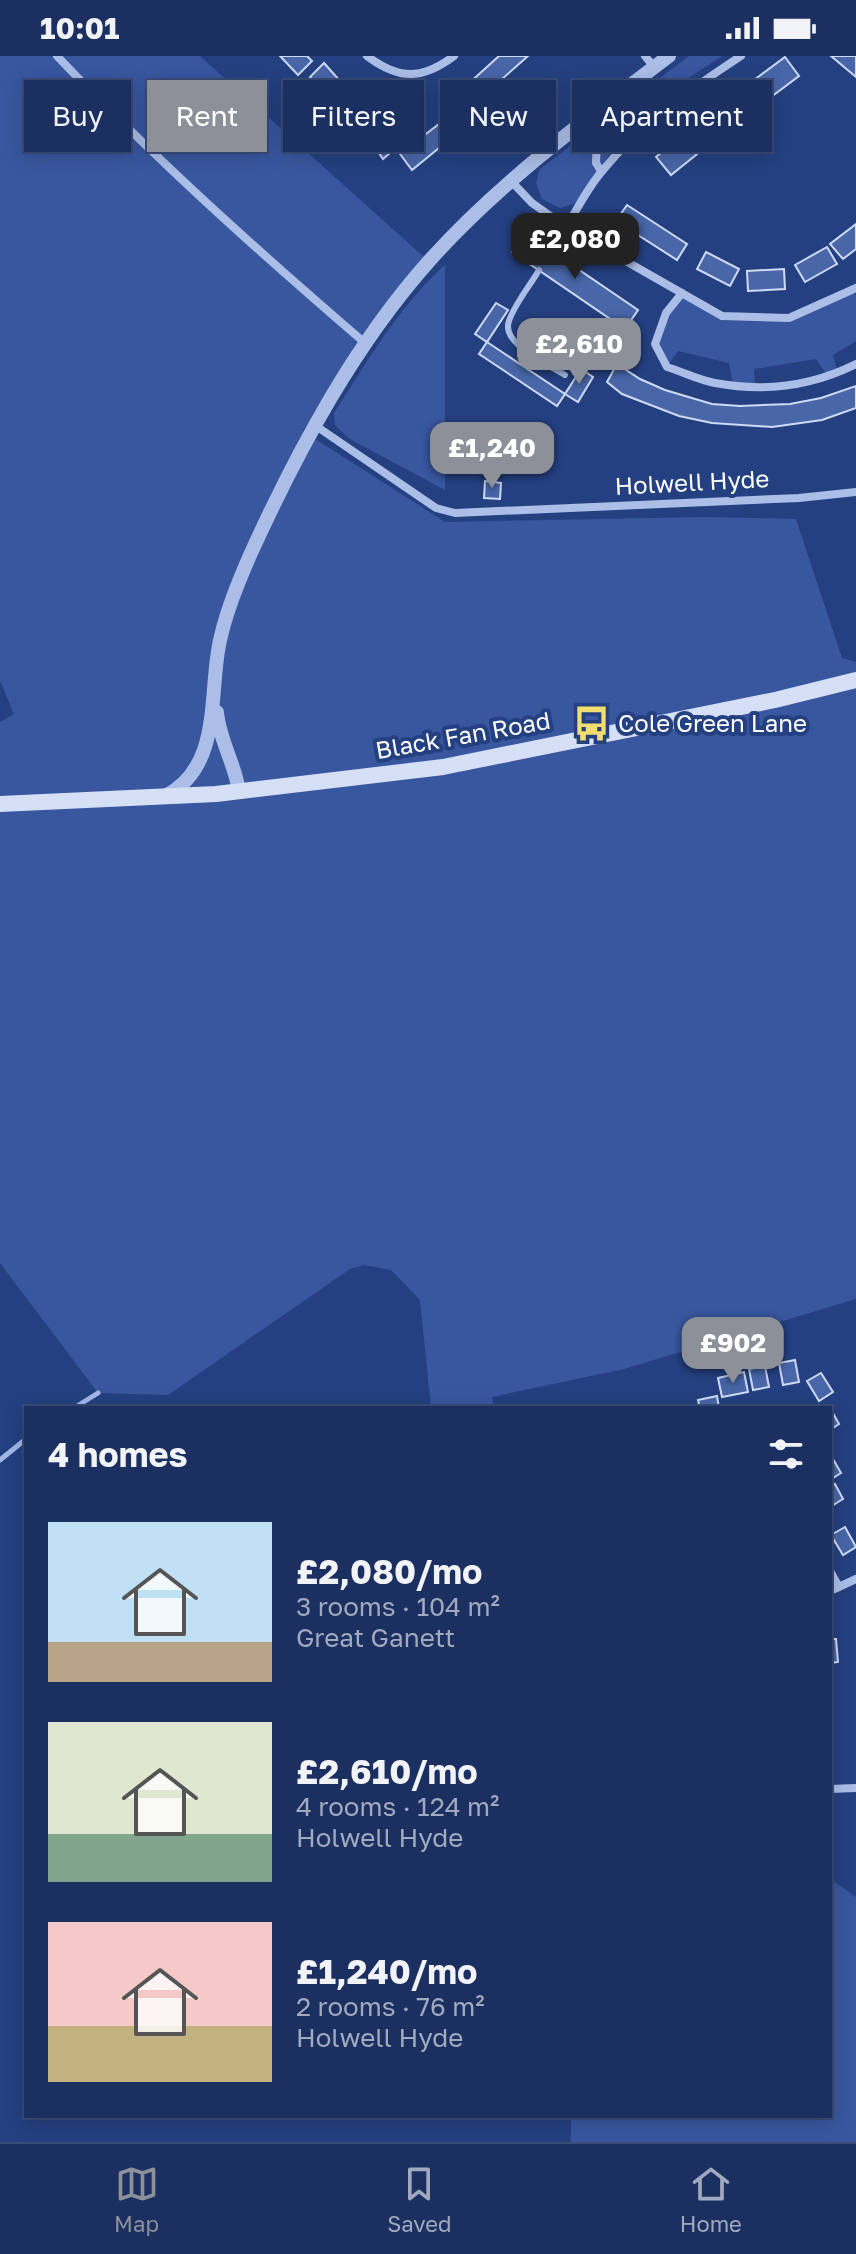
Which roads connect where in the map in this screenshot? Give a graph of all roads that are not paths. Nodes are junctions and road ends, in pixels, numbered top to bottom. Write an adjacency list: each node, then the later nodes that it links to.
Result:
1 (57, 56): 17 (street)
2 (367, 56): 3 (street)
3 (454, 56)
4 (669, 56): 6 (street)
5 (741, 56): 10 (street)
6 (649, 62): 7 (street)
7 (630, 80)
8 (572, 131): 11 (street)
9 (596, 152): 10 (street)
10 (601, 171): 12 (street)
11 (511, 181): 12 (street); 17 (street)
12 (566, 227): 13 (lane); 16 (street)
13 (551, 251)
14 (539, 270): 19 (lane)
15 (855, 291): 16 (street)
16 (682, 293): 18 (street)
17 (365, 343): 20 (street)
18 (856, 364)
19 (565, 375)
20 (316, 426): 21 (street, Holwell Hyde); 23 (street)
21 (856, 492)
22 (856, 680): 24 (main road, Black Fan Road)
23 (214, 683): 24 (street); 25 (street)
24 (239, 791): 25 (main road, Black Fan Road)
25 (165, 796): 26 (main road)
26 (0, 804)
27 (856, 1579): 28 (street)
28 (834, 1589)
29 (856, 1788): 30 (street)
30 (832, 1789)

